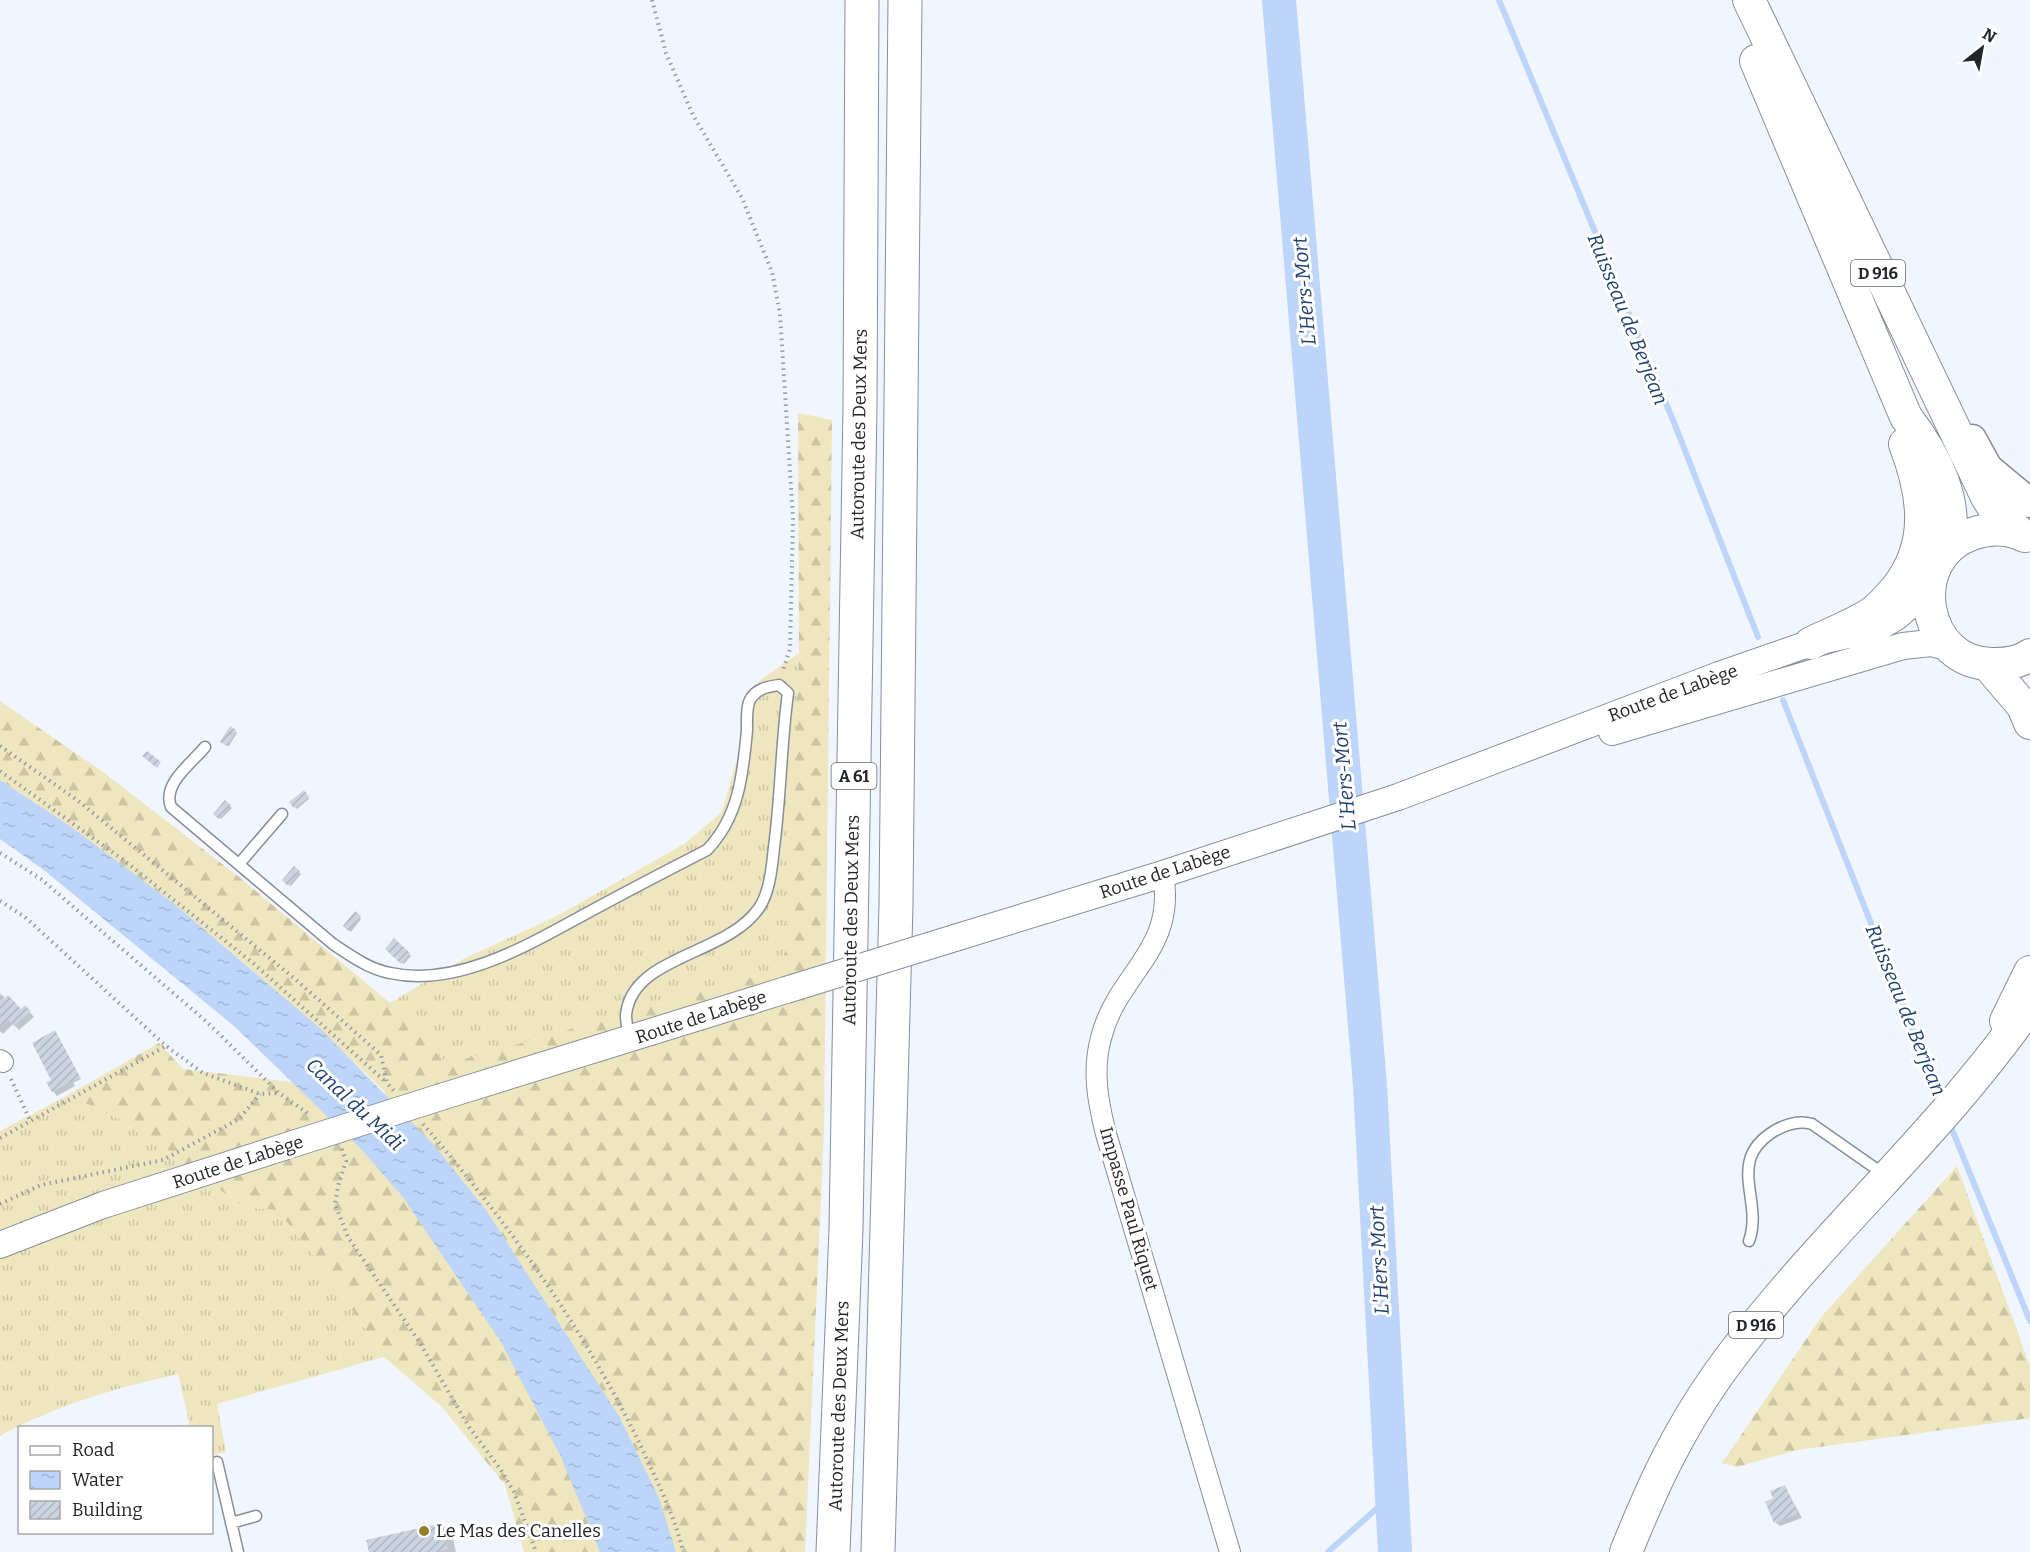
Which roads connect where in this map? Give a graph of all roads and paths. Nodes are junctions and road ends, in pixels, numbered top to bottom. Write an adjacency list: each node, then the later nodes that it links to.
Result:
1 (652, 0): 16 (path)
2 (862, 0): 48 (highway, Autoroute des Deux Mers / A 61)
3 (905, 0): 49 (highway, A 61)
4 (1729, 0): 7 (main road, D 916)
5 (1749, 0): 6 (main road, D 916)
6 (1917, 355): 8 (main road); 9 (main road, D 916)
7 (1906, 417): 10 (main road, D 916); 12 (main road)
8 (2030, 503)
9 (2026, 537): 10 (main road)
10 (1947, 549): 11 (main road)
11 (1929, 580): 12 (street, Route de Labège); 13 (main road)
12 (1810, 643): 20 (street, Route de Labège)
13 (1950, 648): 15 (main road); 20 (street, Route de Labège)
14 (2030, 655): 15 (main road)
15 (1988, 665): 17 (main road)
16 (779, 685): 23 (lane); 28 (lane)
17 (2030, 723)
18 (205, 747): 23 (lane)
19 (0, 771): 31 (path)
20 (1401, 796): 24 (street, Route de Labège)
21 (282, 814): 23 (lane)
22 (0, 853): 33 (path)
23 (239, 864)
24 (1163, 874): 28 (street, Route de Labège, bridge); 50 (street, Impasse Paul Riquet)
25 (0, 901): 29 (path)
26 (2030, 972): 32 (main road, D 916)
27 (2030, 1005): 32 (main road, D 916)
28 (630, 1040): 40 (street, Route de Labège, bridge)
29 (166, 1046): 33 (path); 34 (path)
30 (1, 1061): 34 (path)
31 (387, 1083)
32 (1969, 1084): 37 (main road, D 916)
33 (260, 1094): 38 (path)
34 (30, 1120): 35 (path)
35 (0, 1138)
36 (346, 1161): 47 (path)
37 (1888, 1177): 39 (lane); 51 (main road, D 916)
38 (0, 1204)
39 (1749, 1241)
40 (0, 1245)
41 (217, 1462): 42 (lane)
42 (223, 1490): 43 (lane); 45 (lane)
43 (213, 1493)
44 (256, 1516): 45 (lane)
45 (231, 1523): 46 (lane)
46 (238, 1552)
47 (536, 1552)
48 (833, 1552)
49 (878, 1552)
50 (1230, 1552)
51 (1626, 1552)

